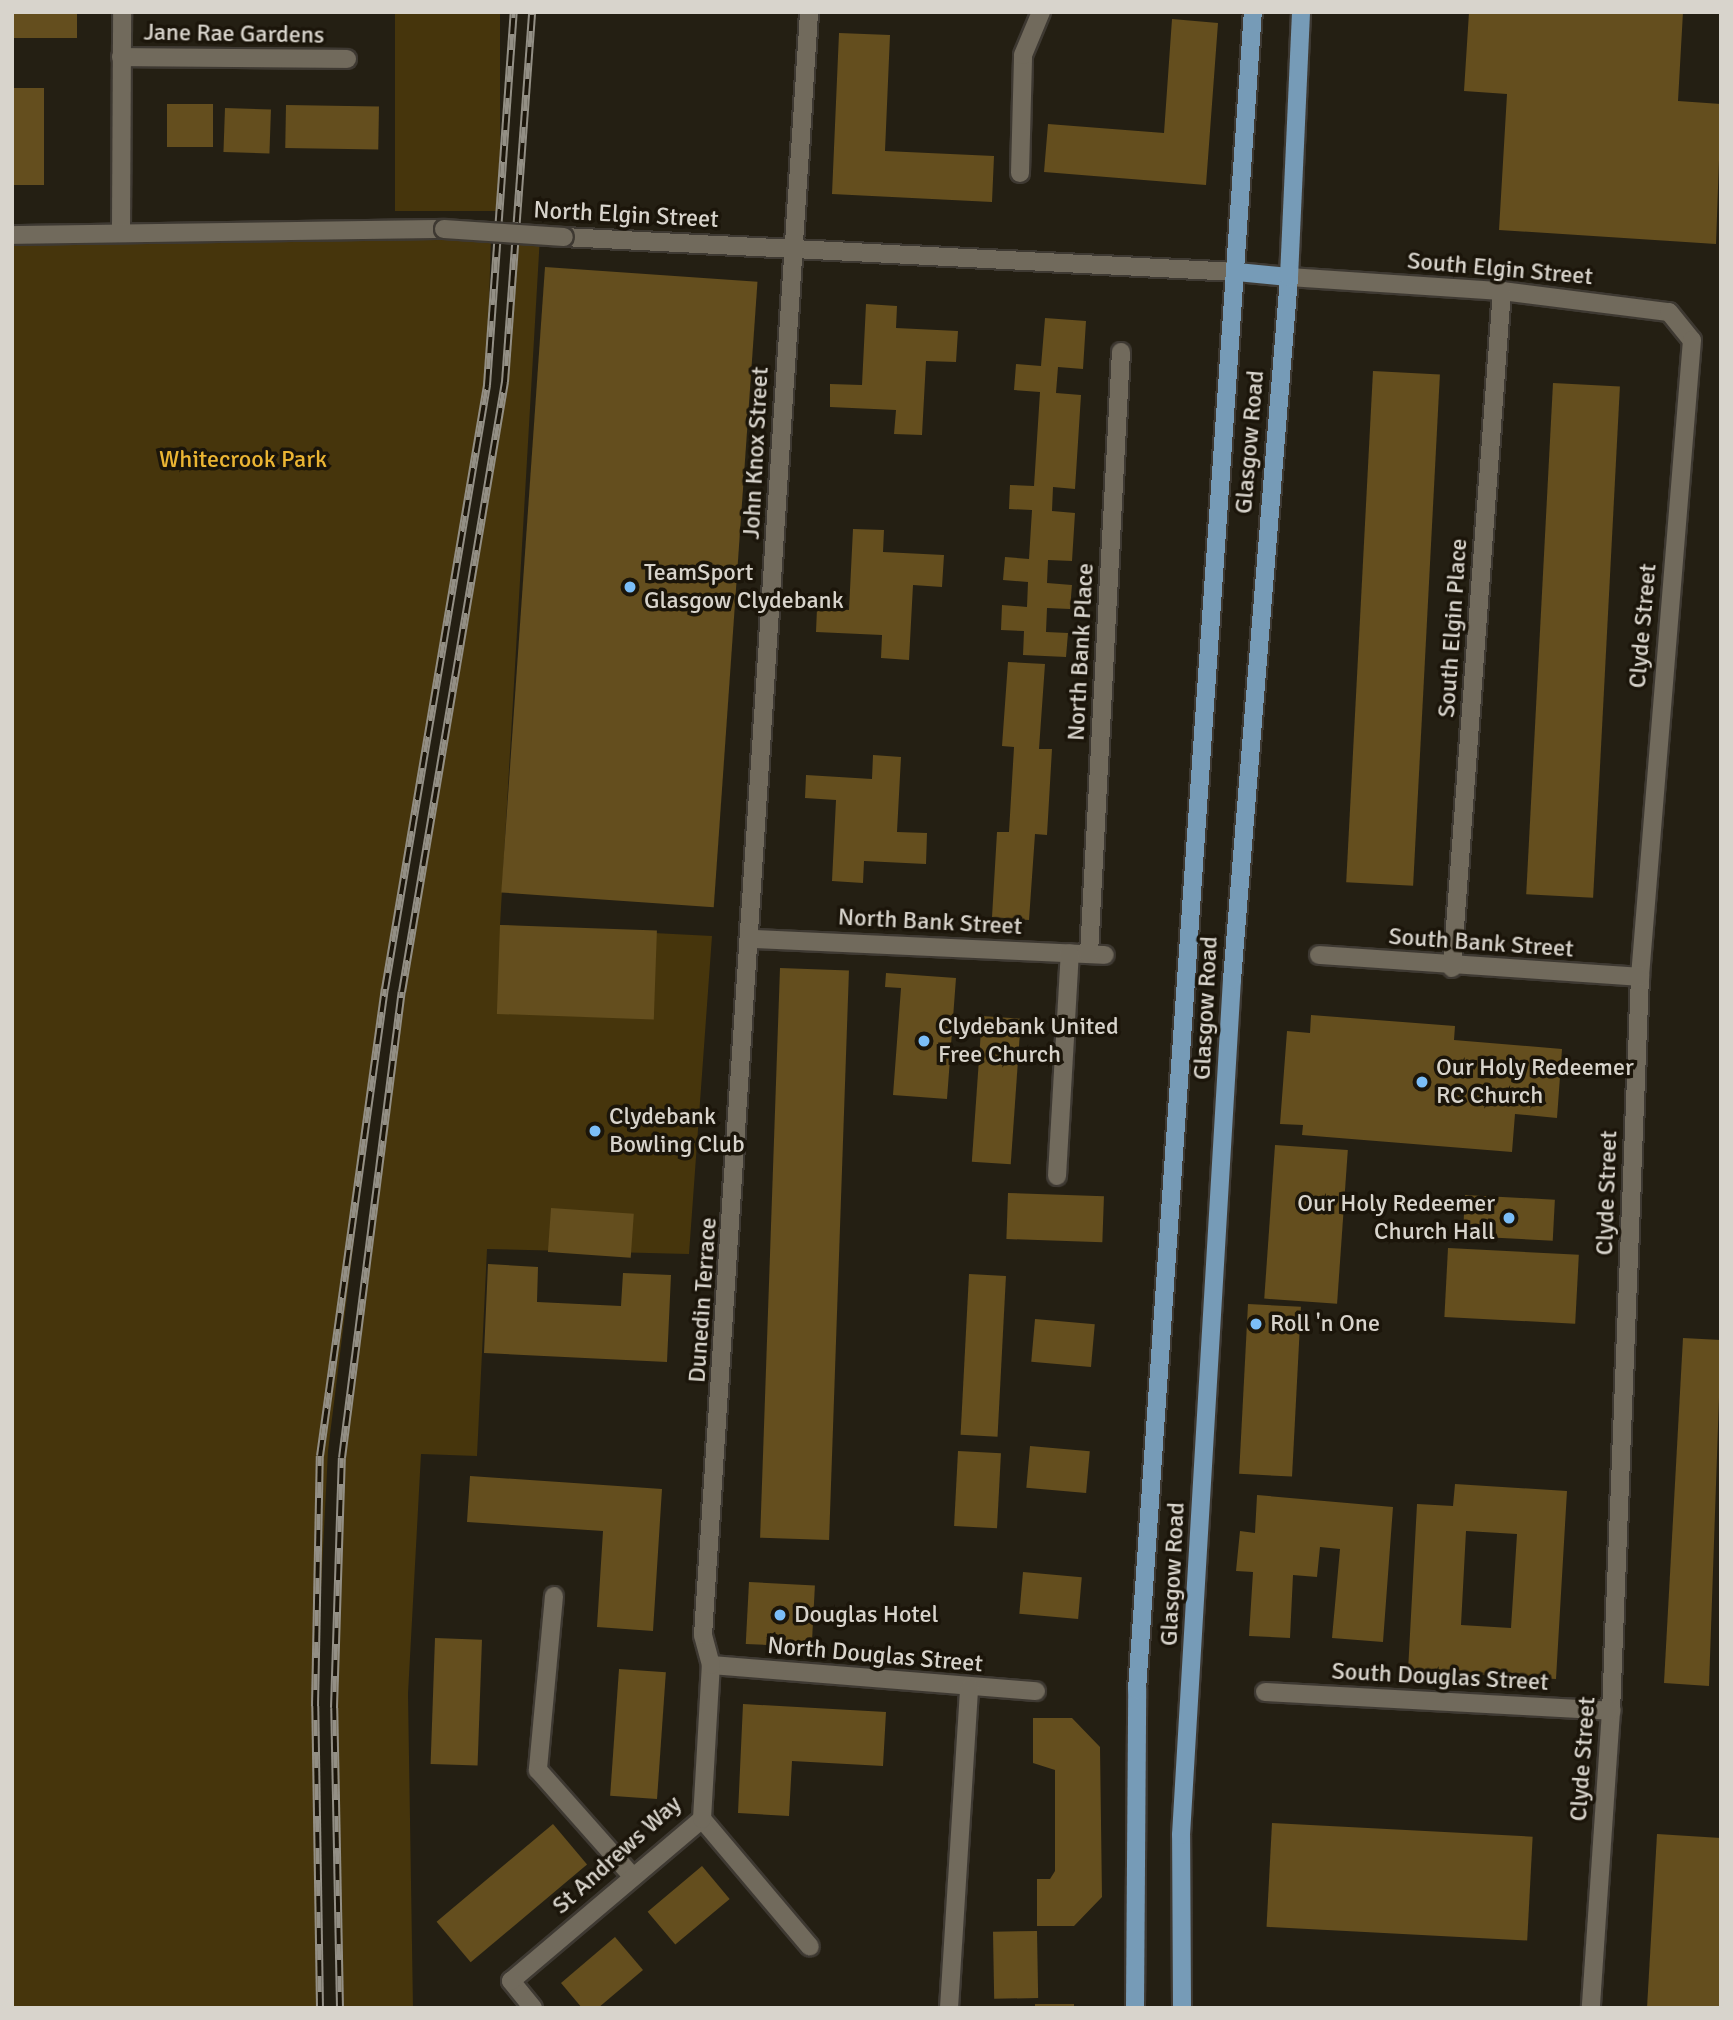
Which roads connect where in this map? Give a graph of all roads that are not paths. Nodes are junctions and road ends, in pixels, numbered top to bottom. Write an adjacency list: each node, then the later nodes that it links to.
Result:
1 (122, 12): 6 (street, Jane Rae Gardens)
2 (809, 12): 11 (street, John Knox Street)
3 (1041, 12): 8 (street)
4 (1253, 12): 12 (main road, Glasgow Road)
5 (1301, 12): 13 (main road, Glasgow Road)
6 (121, 57): 7 (street, Jane Rae Gardens); 9 (street, Jane Rae Gardens)
7 (347, 59)
8 (1020, 173)
9 (121, 230): 10 (street, North Elgin Street); 11 (street, North Elgin Street, bridge)
10 (12, 235)
11 (792, 247): 12 (street, North Elgin Street); 17 (street, John Knox Street)
12 (1237, 272): 13 (main road); 34 (main road, Glasgow Road)
13 (1289, 277): 14 (street, South Elgin Street); 35 (main road, Glasgow Road)
14 (1502, 291): 15 (street, South Elgin Street); 20 (street, South Elgin Place)
15 (1692, 340): 21 (street, Clyde Street)
16 (1121, 352): 18 (street, North Bank Place)
17 (753, 939): 18 (street, North Bank Street); 24 (street, Dunedin Terrace)
18 (1088, 954): 22 (street, North Bank Place)
19 (1319, 955): 20 (street, South Bank Street)
20 (1452, 968): 21 (street, South Bank Street)
21 (1640, 977): 28 (street, Clyde Street)
22 (1057, 1176)
23 (554, 1596): 30 (street)
24 (711, 1665): 25 (street, North Douglas Street); 29 (street, St Andrews Way)
25 (969, 1689): 26 (street, North Douglas Street); 33 (street)
26 (1036, 1691)
27 (1265, 1692): 28 (street, South Douglas Street)
28 (1611, 1711): 36 (street, Clyde Street)
29 (702, 1819): 30 (street, St Andrews Way); 31 (street)
30 (633, 1877): 32 (street, St Andrews Way)
31 (810, 1947)
32 (533, 2008)
33 (949, 2008)
34 (1135, 2008)
35 (1182, 2008)
36 (1591, 2008)

